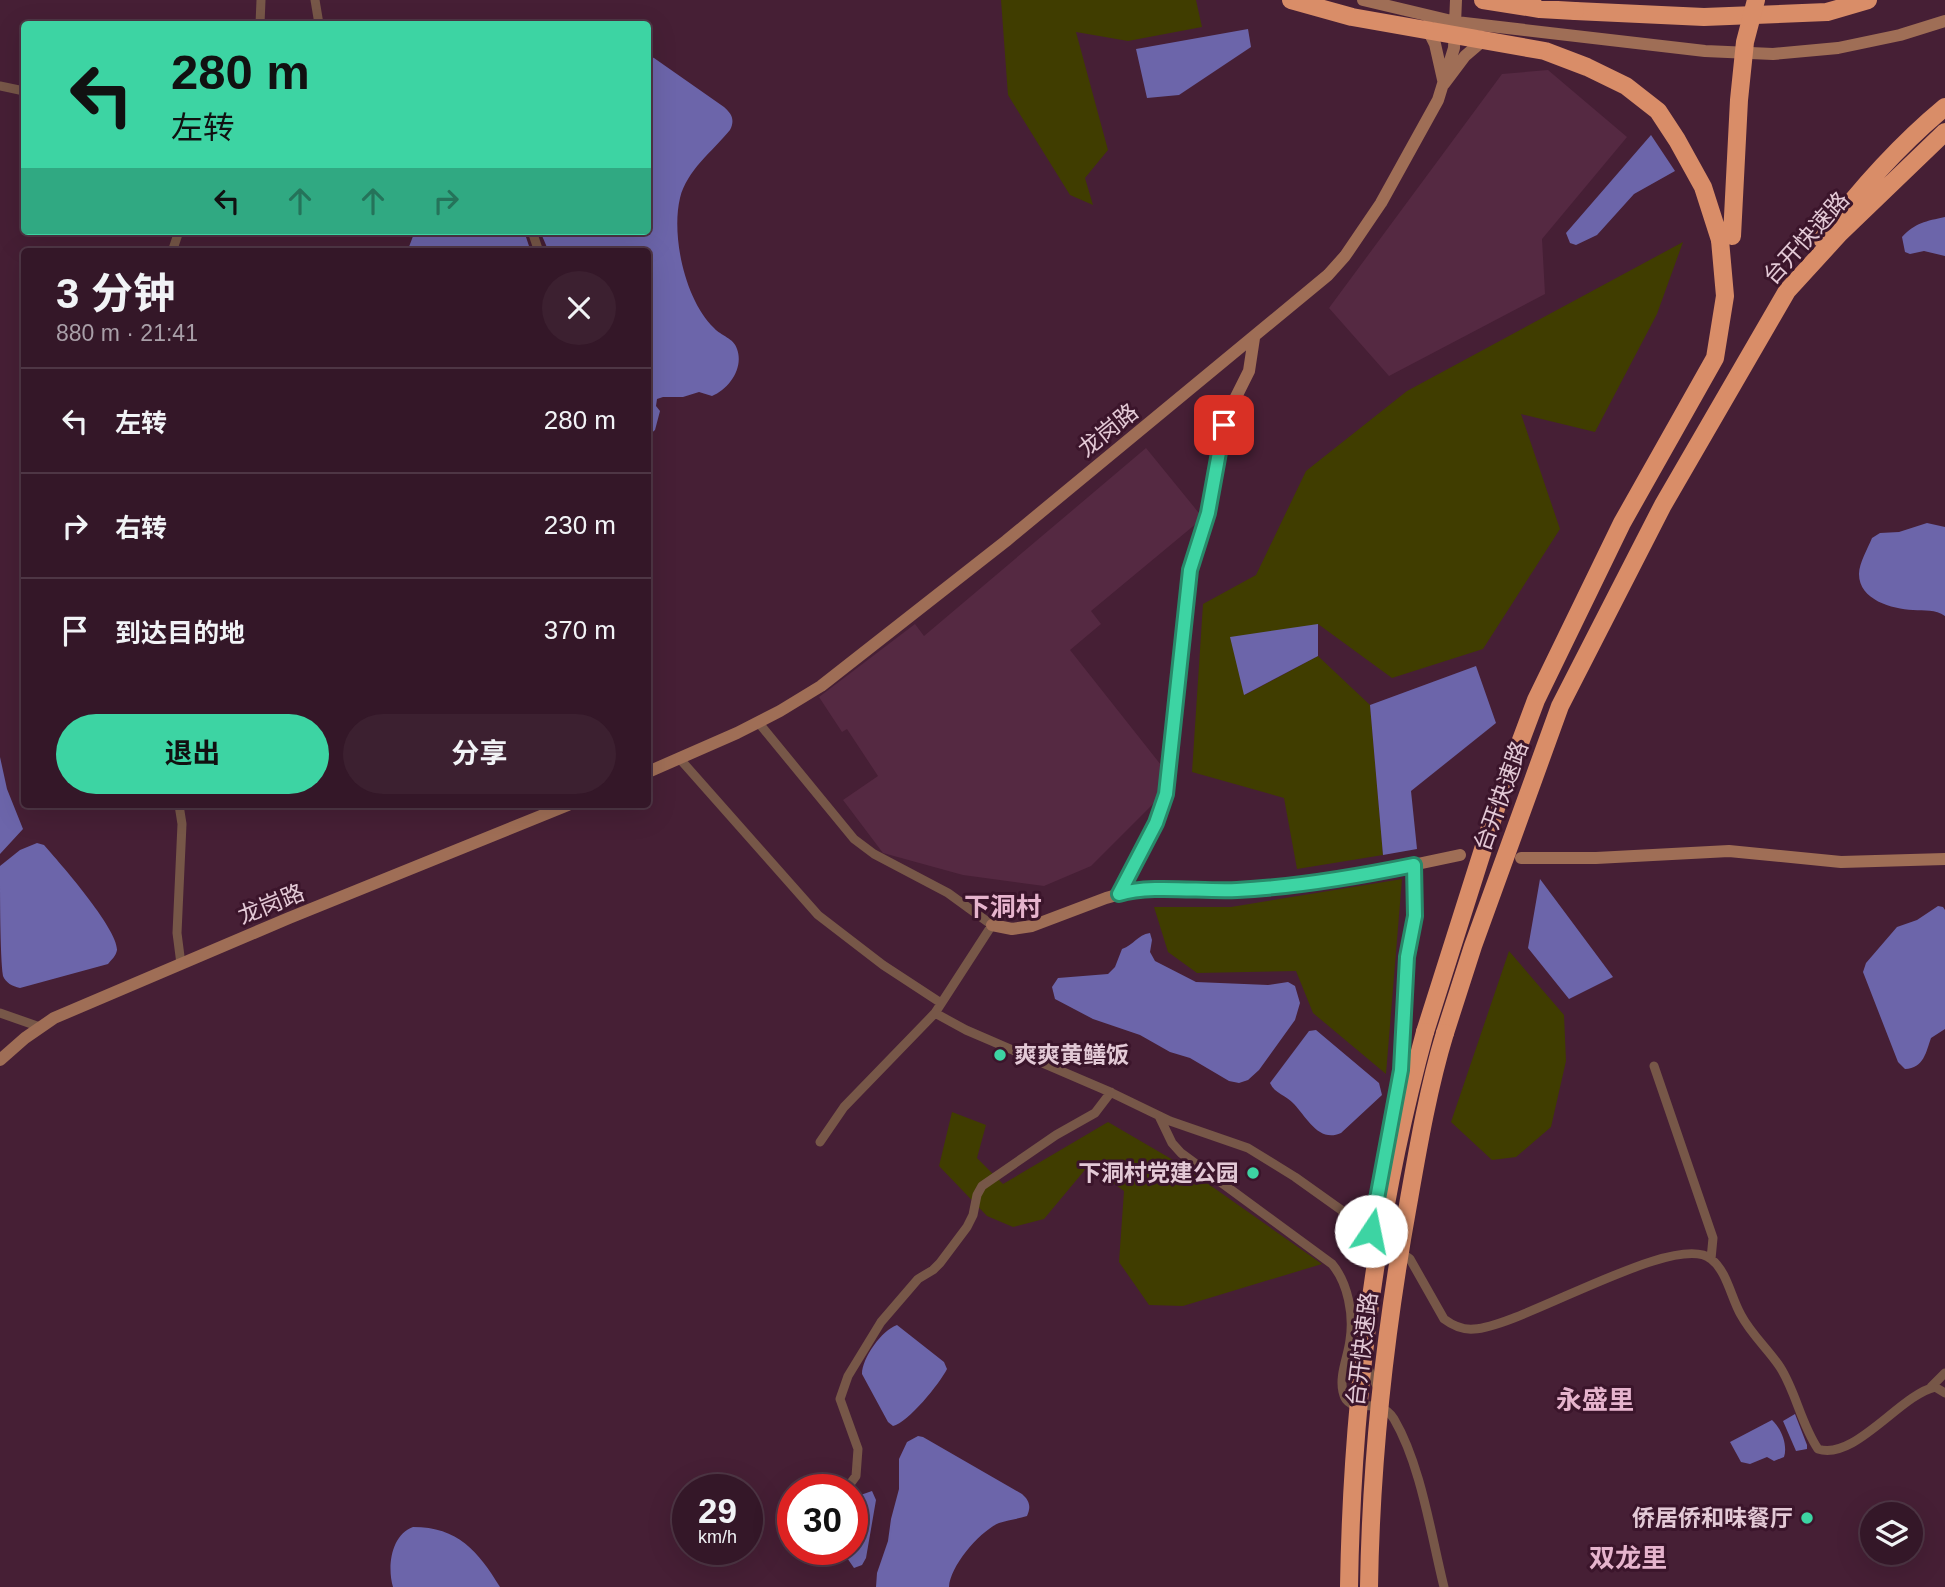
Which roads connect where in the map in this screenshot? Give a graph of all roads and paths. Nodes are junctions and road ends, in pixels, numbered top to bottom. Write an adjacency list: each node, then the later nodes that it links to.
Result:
1 (261, 0): 11 (street)
2 (315, 0): 12 (street)
3 (1291, 0): 22 (highway, bridge)
4 (1363, 0): 10 (main road)
5 (1456, 0): 14 (main road, 龙岗路)
6 (1483, 0): 9 (highway, bridge)
7 (1522, 0): 16 (main road)
8 (1756, 0): 22 (highway, bridge)
9 (1868, 0)
10 (1414, 12): 14 (main road); 17 (main road)
11 (260, 21)
12 (318, 21)
13 (1945, 21): 16 (main road)
14 (1456, 22): 15 (main road); 17 (main road, 龙岗路)
15 (1500, 27): 16 (main road); 17 (main road)
16 (1525, 30)
17 (1444, 85): 24 (main road, 龙岗路)
18 (0, 86): 19 (street)
19 (21, 90)
20 (1945, 107): 23 (highway)
21 (1945, 132): 23 (highway, 台开快速路)
22 (1726, 238): 54 (highway, 台开快速路, bridge)
23 (1787, 291): 55 (highway, 台开快速路, bridge)
24 (1254, 338): 25 (main road, 龙岗路); 34 (main road)
25 (758, 722): 26 (main road, 龙岗路); 35 (street)
26 (679, 758): 27 (main road, 龙岗路); 37 (street)
27 (651, 771)
28 (179, 808): 36 (street)
29 (561, 808): 36 (main road, 龙岗路)
30 (1460, 855): 33 (main road)
31 (1521, 858): 32 (main road)
32 (1945, 859)
33 (1414, 865): 34 (main road); 46 (street)
34 (1119, 894): 35 (main road)
35 (992, 925): 37 (street)
36 (181, 964): 40 (main road, 龙岗路)
37 (941, 1003): 39 (street)
38 (0, 1013): 40 (street)
39 (934, 1013): 43 (street); 45 (street)
40 (40, 1027): 41 (main road, 龙岗路)
41 (0, 1060)
42 (1654, 1066): 47 (street)
43 (1111, 1092): 44 (street); 53 (street)
44 (1159, 1116): 46 (street); 48 (street)
45 (820, 1142)
46 (1371, 1231): 47 (street)
47 (1711, 1259): 50 (street)
48 (1351, 1335): 52 (street); 52 (street)
49 (1945, 1373): 50 (street)
50 (1931, 1387): 51 (street)
51 (1945, 1393)
52 (1393, 1417): 56 (street)
53 (856, 1474)
54 (1349, 1587)
55 (1369, 1587)
56 (1444, 1587)

